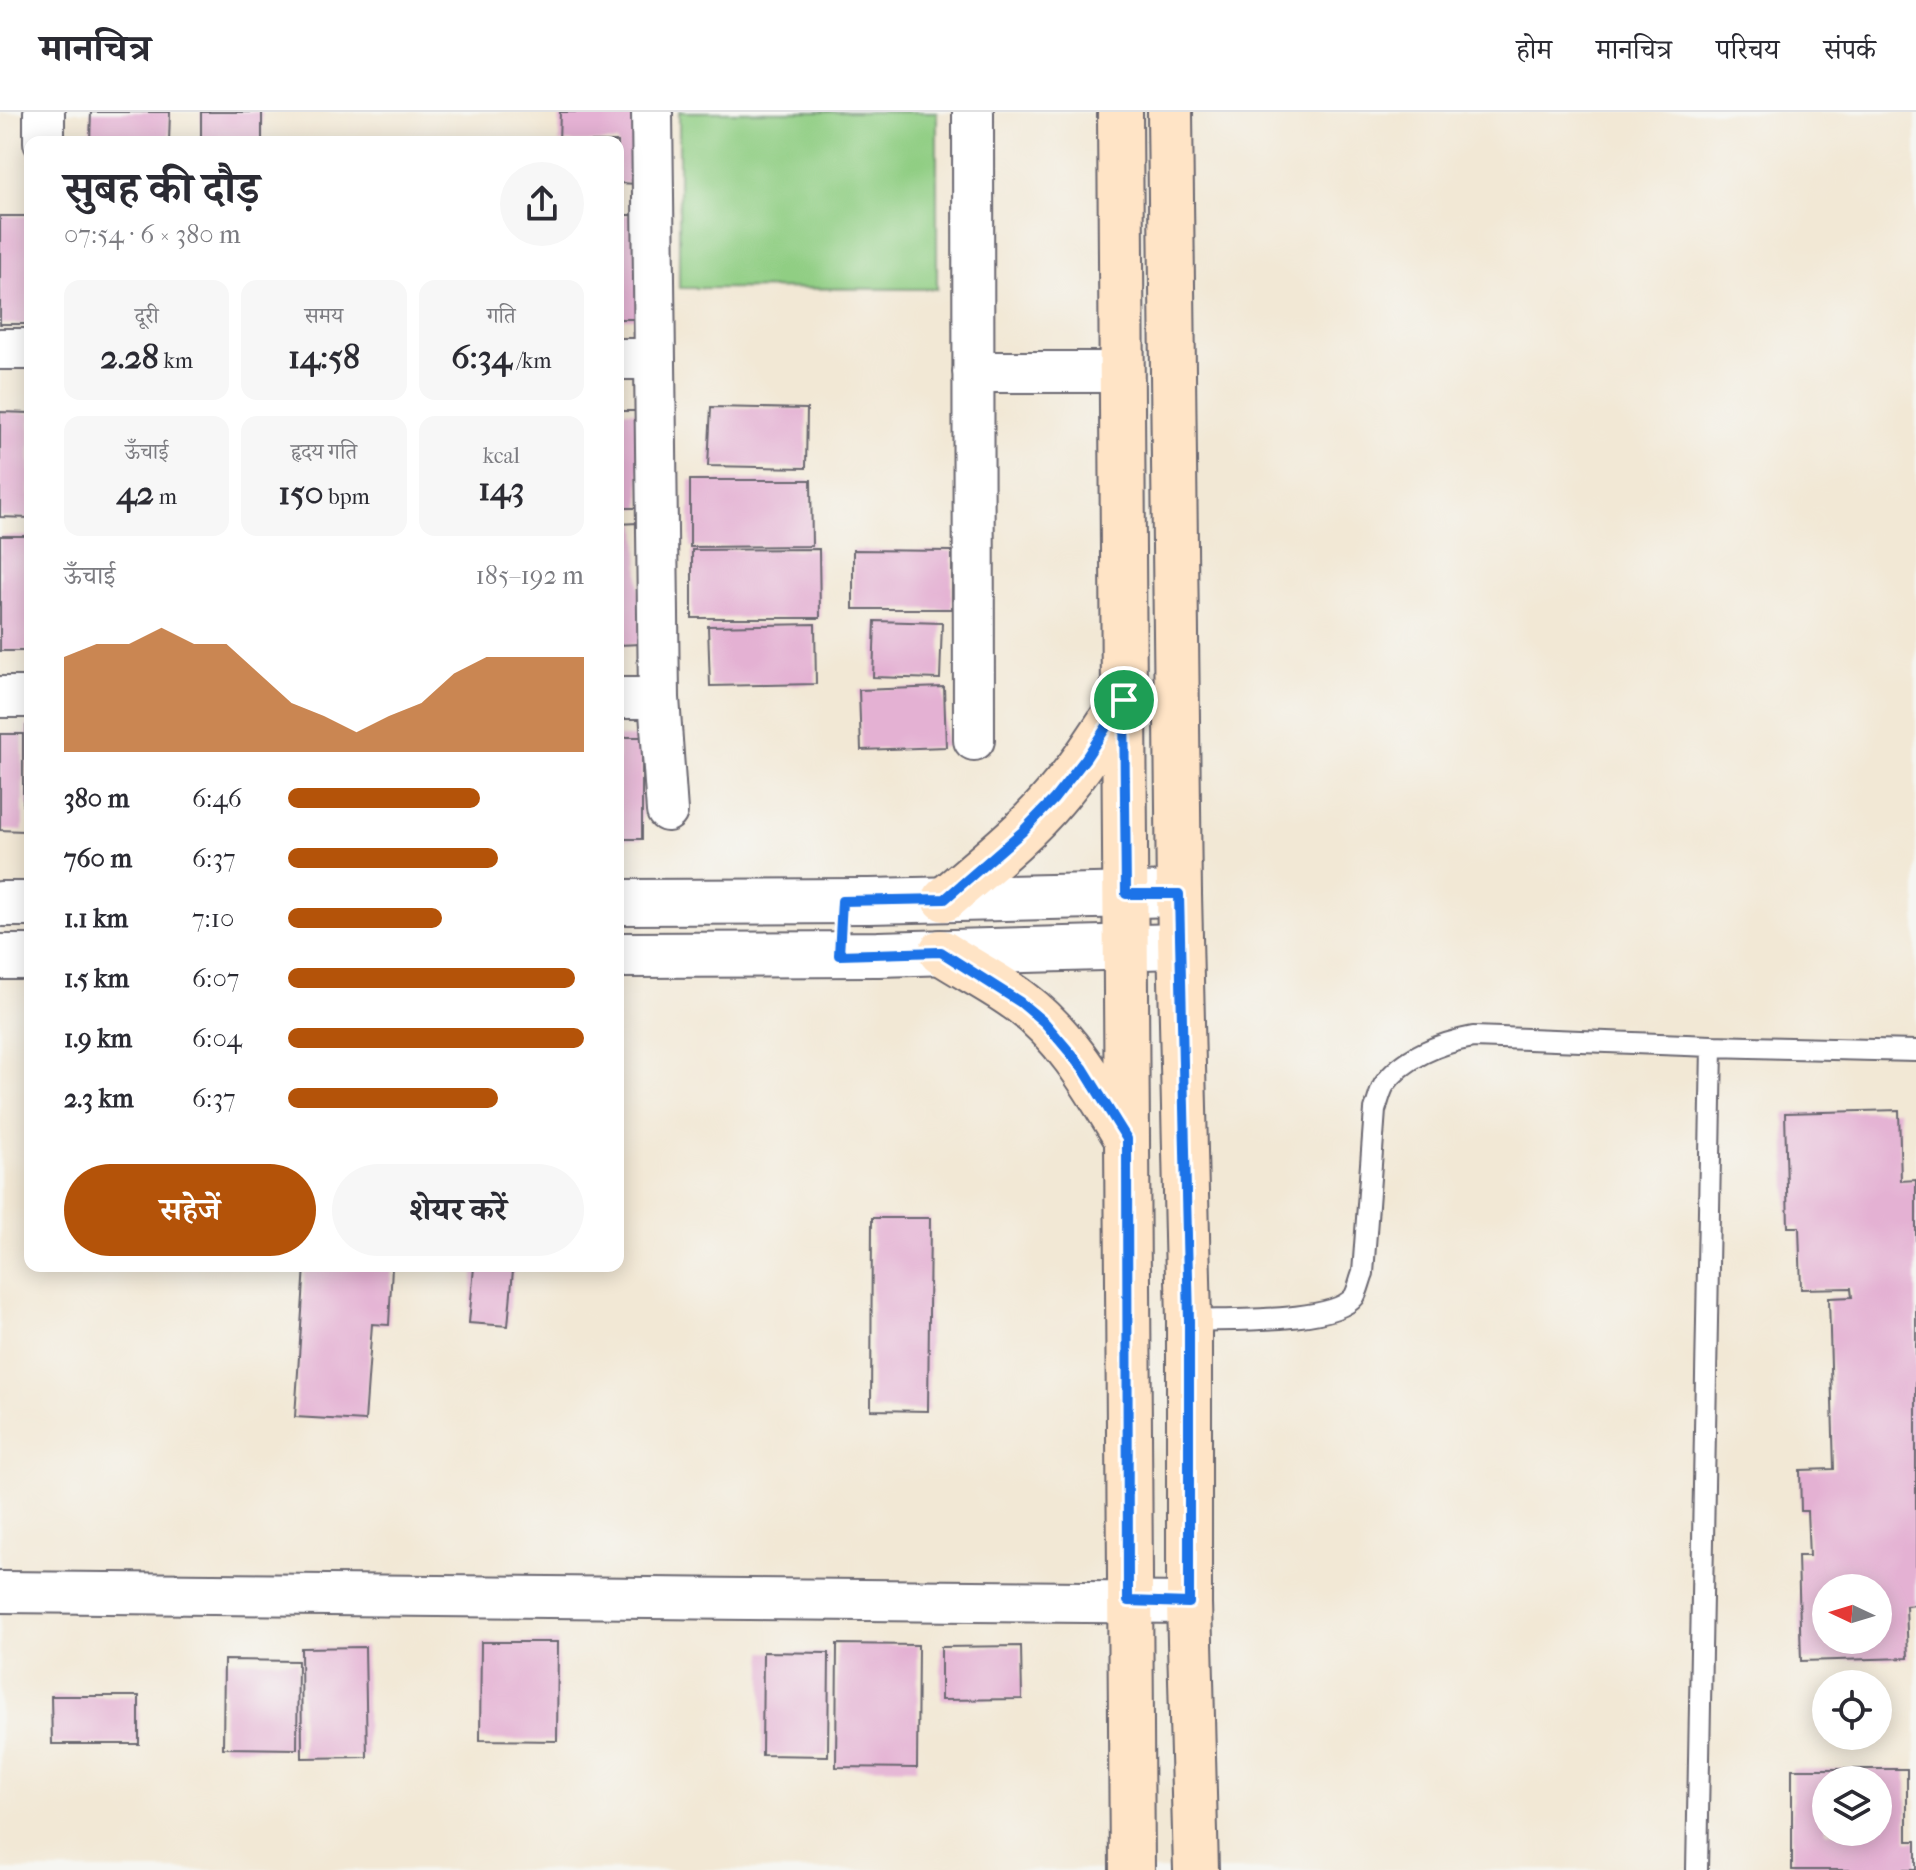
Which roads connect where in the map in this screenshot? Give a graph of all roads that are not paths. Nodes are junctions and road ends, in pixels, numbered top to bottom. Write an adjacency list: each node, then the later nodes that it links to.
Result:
1 (44, 112): 6 (street)
2 (652, 112): 9 (street)
3 (973, 112): 10 (street)
4 (1120, 112): 11 (main road)
5 (1170, 112): 20 (main road)
6 (44, 136)
7 (0, 349): 8 (street)
8 (24, 349)
9 (636, 359): 15 (street)
10 (973, 372): 11 (street); 17 (street)
11 (1122, 372): 16 (main road)
12 (0, 697): 13 (street)
13 (24, 697)
14 (624, 698): 15 (street)
15 (659, 698): 18 (street)
16 (1124, 700): 19 (main road); 21 (main road)
17 (974, 740)
18 (667, 811)
19 (1126, 894): 20 (street); 21 (street); 27 (main road)
20 (1179, 894): 26 (main road)
21 (945, 899): 22 (street)
22 (842, 901): 23 (street); 30 (street)
23 (624, 902)
24 (0, 904): 25 (street)
25 (24, 904)
26 (1180, 946): 27 (street); 36 (main road)
27 (1126, 948): 28 (street); 35 (main road)
28 (941, 952): 30 (street); 35 (main road)
29 (624, 955): 30 (street)
30 (839, 955)
31 (0, 957): 32 (street)
32 (24, 957)
33 (1712, 1046): 34 (lane); 36 (lane); 42 (lane)
34 (1916, 1051)
35 (1127, 1139): 38 (main road)
36 (1189, 1321): 39 (main road)
37 (0, 1592): 38 (street)
38 (1128, 1601): 39 (street); 40 (main road)
39 (1189, 1603): 41 (main road)
40 (1132, 1870)
41 (1196, 1870)
42 (1697, 1870)

